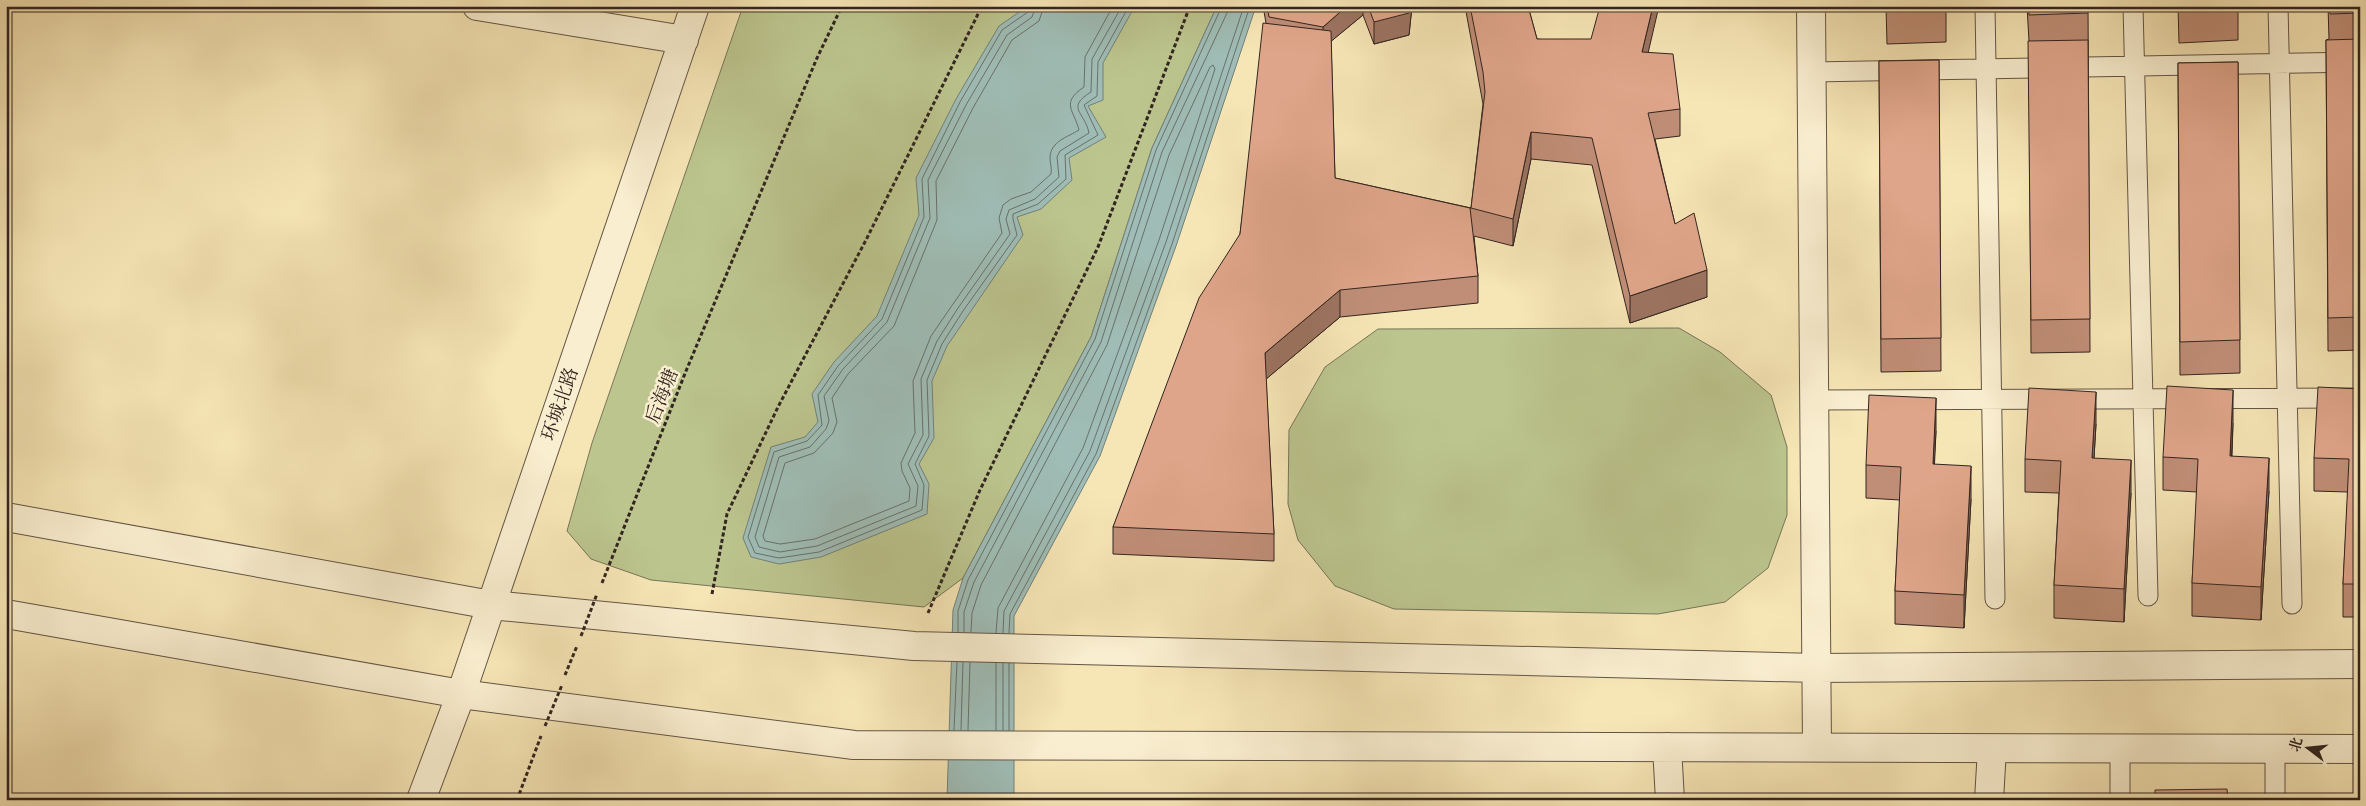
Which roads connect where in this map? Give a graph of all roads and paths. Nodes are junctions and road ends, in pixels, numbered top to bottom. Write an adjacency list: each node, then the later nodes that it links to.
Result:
1 (477, 6): 10 (street)
2 (695, 6): 10 (street, 环城北路)
3 (842, 6): 39 (path, 后海塘, bridge)
4 (982, 6): 27 (path)
5 (1190, 6): 28 (path)
6 (1811, 6): 15 (street)
7 (1984, 6): 14 (lane)
8 (2133, 6): 13 (lane)
9 (2278, 6): 12 (lane)
10 (684, 40): 25 (street, 环城北路)
11 (2360, 62): 12 (lane)
12 (2279, 64): 13 (lane); 16 (lane)
13 (2134, 66): 14 (lane); 19 (lane)
14 (1986, 69): 15 (lane); 18 (lane)
15 (1812, 72): 20 (street)
16 (2287, 398): 17 (lane); 19 (lane); 24 (lane)
17 (2360, 398)
18 (1992, 399): 19 (lane); 20 (lane); 23 (lane)
19 (2143, 399): 22 (lane)
20 (1814, 400): 30 (street)
21 (6, 517): 25 (street)
22 (2148, 596)
23 (1995, 599)
24 (2292, 604)
25 (491, 605): 27 (street); 31 (street, 环城北路)
26 (6, 614): 31 (street)
27 (706, 626): 28 (street)
28 (914, 646): 30 (street)
29 (2360, 664): 30 (street)
30 (1816, 668): 33 (street)
31 (461, 694): 32 (street); 38 (street, 环城北路)
32 (1667, 747): 33 (street); 40 (street)
33 (1817, 747): 34 (street)
34 (1992, 749): 36 (street); 41 (street)
35 (2360, 749): 37 (street)
36 (2120, 750): 37 (street); 42 (lane)
37 (2275, 750): 43 (lane)
38 (421, 800)
39 (517, 800)
40 (1670, 800)
41 (1989, 800)
42 (2120, 800)
43 (2275, 800)

